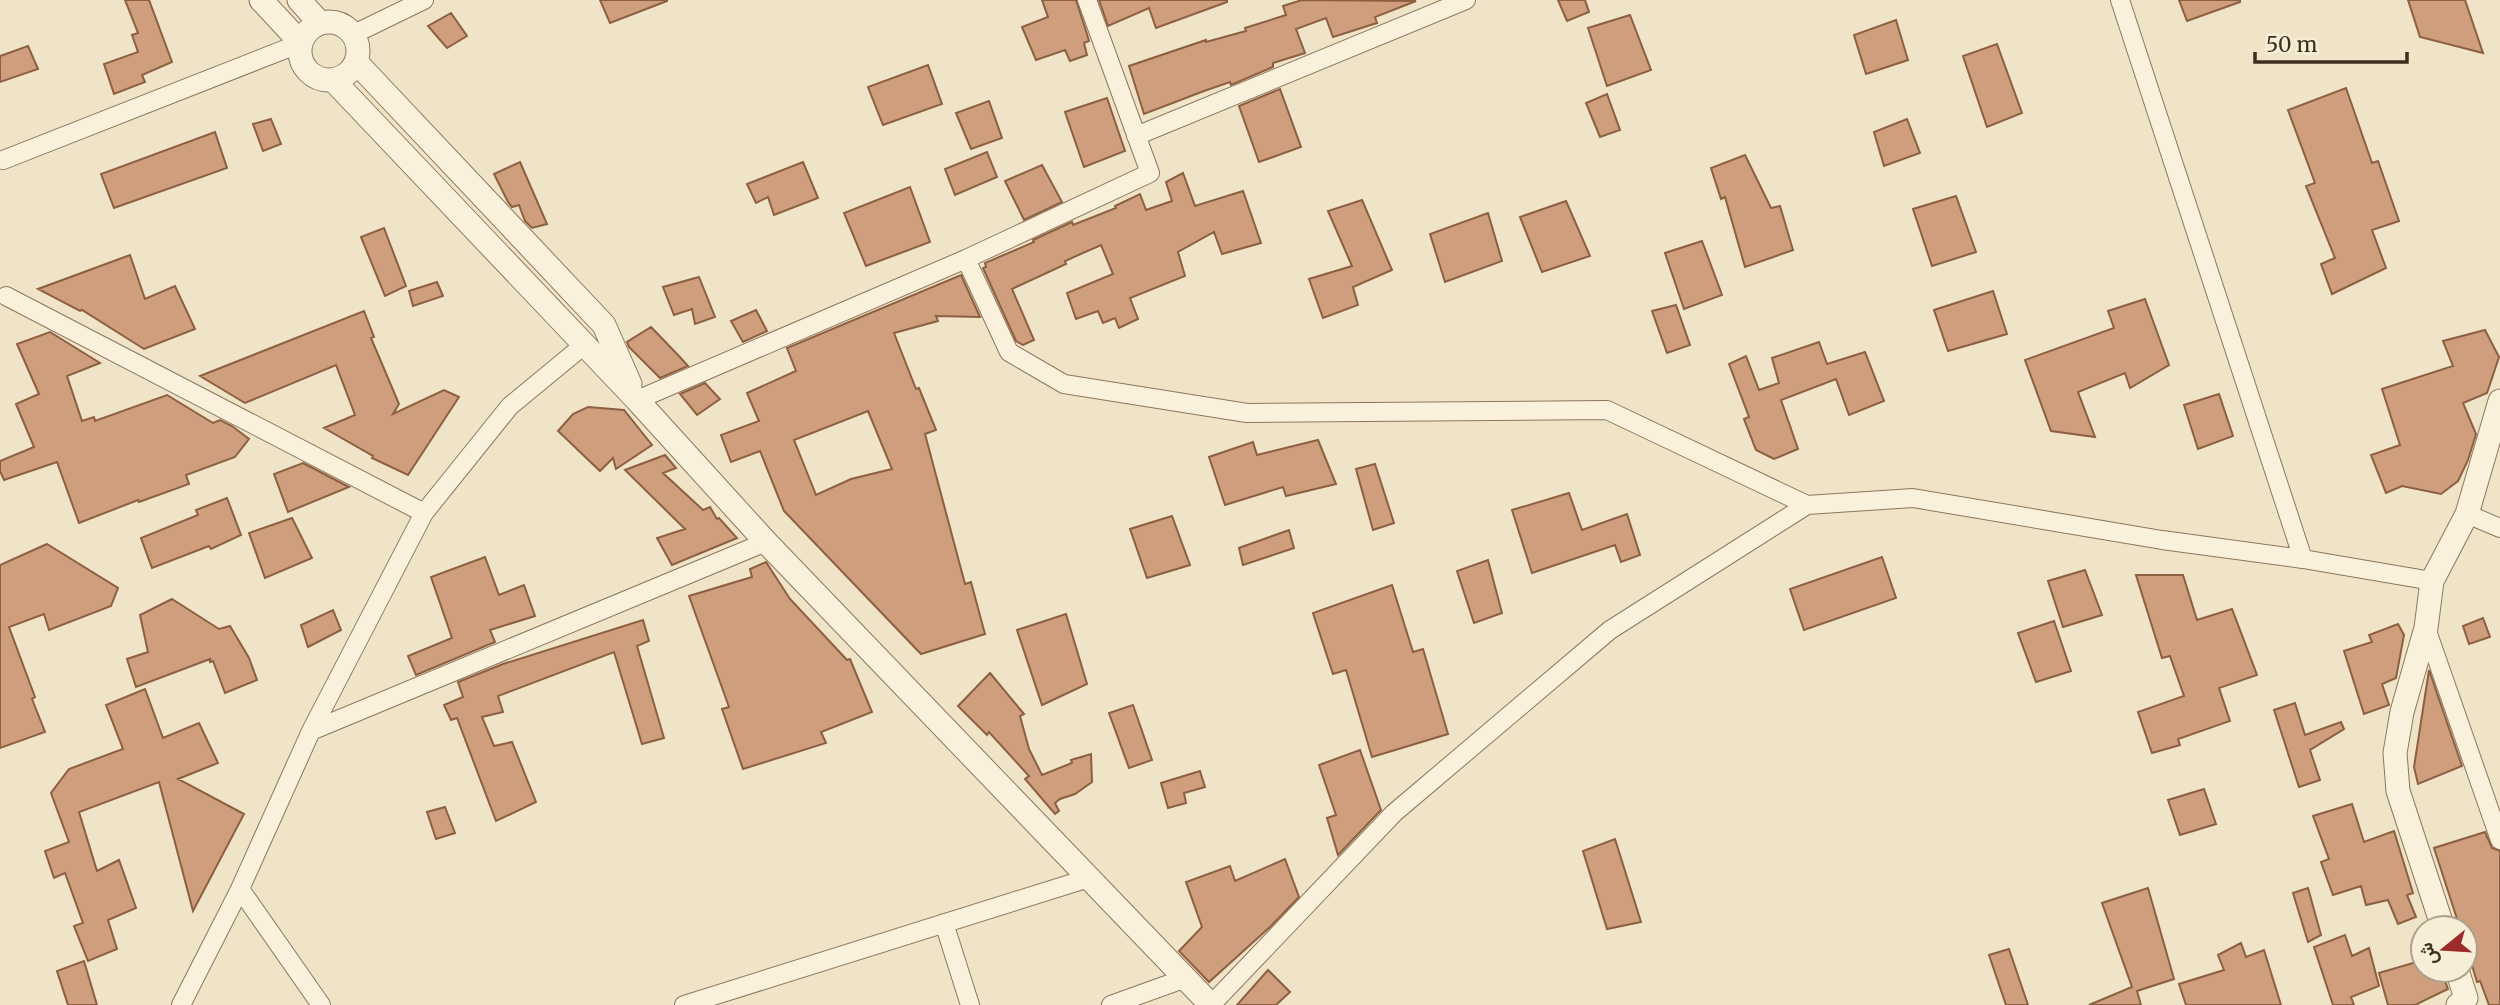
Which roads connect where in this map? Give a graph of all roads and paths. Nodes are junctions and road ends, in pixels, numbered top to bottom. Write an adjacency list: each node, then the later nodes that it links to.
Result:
1 (261, 0): 9 (street)
2 (299, 0): 7 (street)
3 (424, 0): 8 (street)
4 (1087, 0): 12 (street)
5 (1466, 0): 12 (street)
6 (2120, 0): 24 (street)
7 (320, 23): 8 (street); 9 (street)
8 (354, 34): 10 (street)
9 (301, 43): 11 (street); 13 (street)
10 (356, 62): 11 (street); 17 (street)
11 (333, 80): 16 (street)
12 (1136, 136): 14 (street)
13 (3, 160)
14 (967, 259): 17 (street); 19 (street)
15 (6, 296): 20 (street)
16 (584, 345): 17 (street); 20 (street)
17 (637, 400): 23 (street)
18 (2500, 401): 21 (street)
19 (1807, 505): 24 (street); 41 (street)
20 (424, 513): 27 (street)
21 (2467, 514): 22 (street); 25 (street)
22 (2500, 528)
23 (766, 542): 27 (street); 29 (street)
24 (2303, 559): 25 (street)
25 (2432, 581): 26 (street)
26 (2426, 628): 28 (street); 31 (street)
27 (312, 731): 30 (street)
28 (2500, 840)
29 (1089, 877): 32 (street); 33 (street)
30 (240, 889): 36 (street); 37 (street)
31 (2438, 914)
32 (944, 923): 38 (street); 39 (street)
33 (1186, 978): 40 (street); 41 (street)
34 (2460, 984): 35 (street)
35 (2464, 1003)
36 (181, 1005)
37 (321, 1005)
38 (684, 1005)
39 (970, 1005)
40 (1111, 1005)
41 (1211, 1005)

